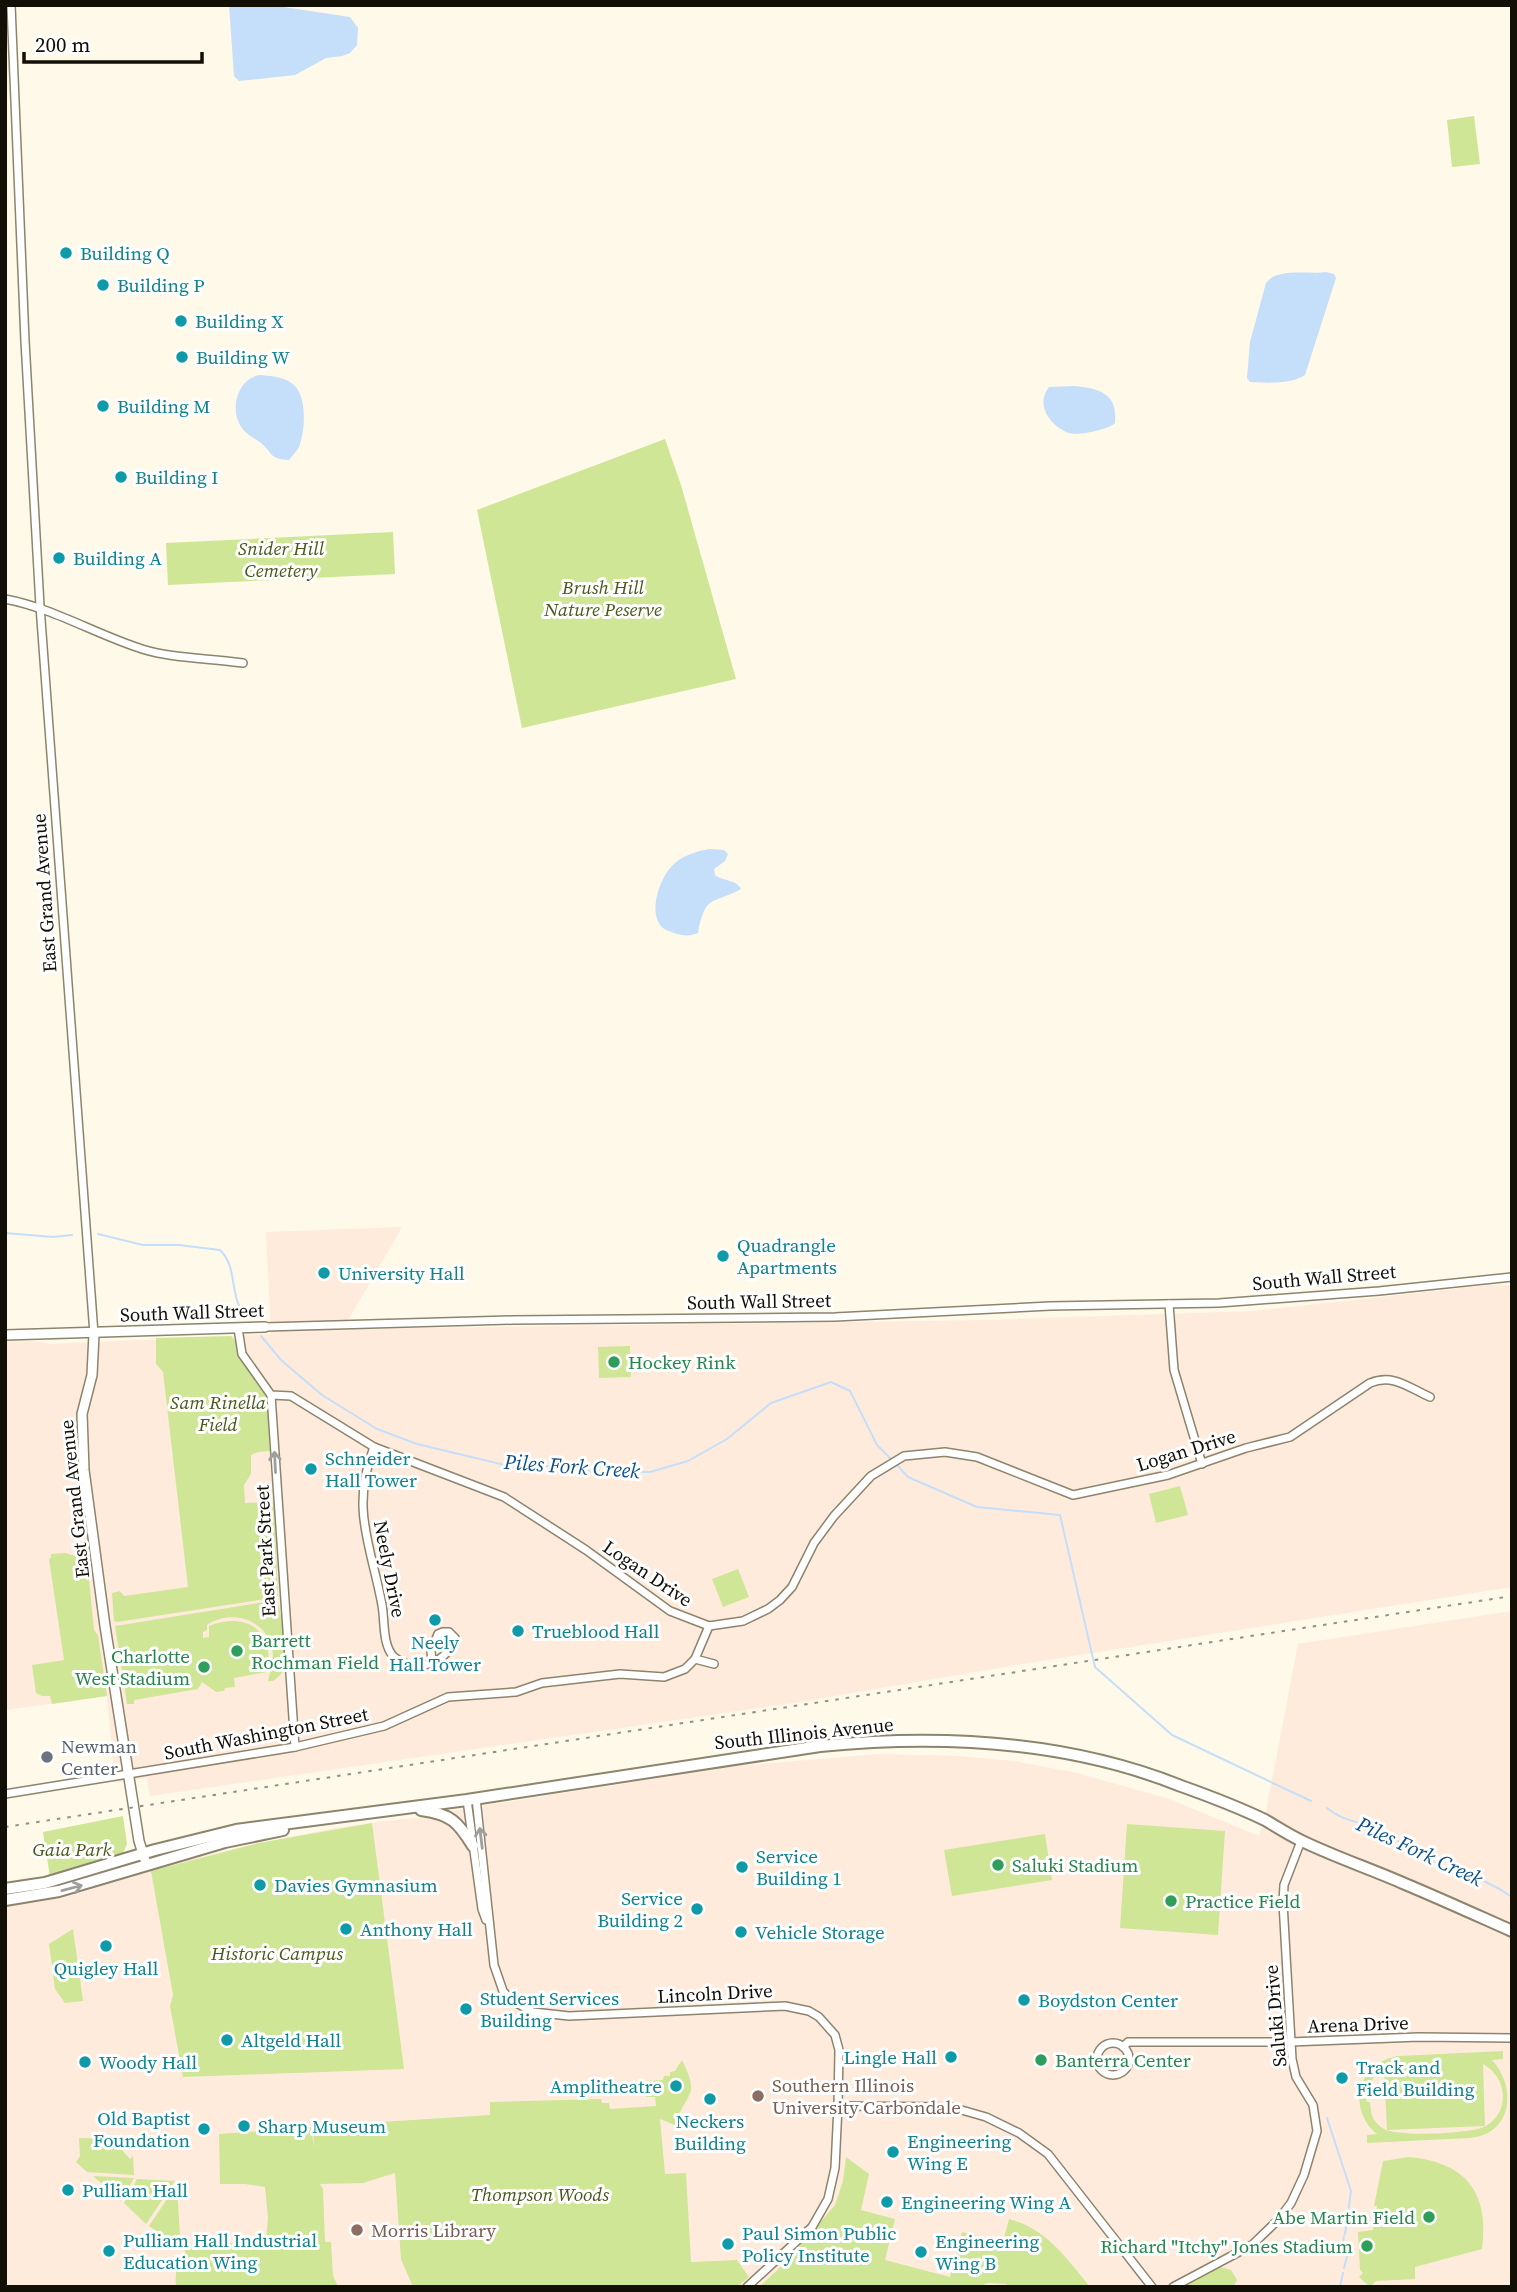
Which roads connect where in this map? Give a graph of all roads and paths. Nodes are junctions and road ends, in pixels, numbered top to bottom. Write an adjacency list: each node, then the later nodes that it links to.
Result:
1 (11, 5): 3 (street, East Grand Avenue)
2 (5, 599): 3 (street)
3 (40, 606): 4 (street); 9 (street, East Grand Avenue)
4 (243, 663)
5 (1512, 1277): 6 (street, South Wall Street)
6 (1169, 1304): 7 (street, South Wall Street); 14 (street)
7 (265, 1327): 8 (main road, South Wall Street)
8 (238, 1328): 9 (main road, South Wall Street); 11 (street)
9 (94, 1334): 10 (main road, South Wall Street); 20 (main road, East Grand Avenue)
10 (5, 1335)
11 (271, 1395): 13 (street, Logan Drive); 19 (street, East Park Street, one-way to 11)
12 (1430, 1397): 14 (street, Logan Drive)
13 (374, 1447): 15 (street, Logan Drive); 17 (street, Neely Drive)
14 (1202, 1464): 15 (street, Logan Drive)
15 (709, 1626): 16 (street)
16 (695, 1659): 18 (street); 19 (street, South Washington Street)
17 (432, 1662)
18 (714, 1664)
19 (295, 1747): 20 (street, South Washington Street)
20 (129, 1774): 21 (street, South Washington Street); 26 (main road, East Grand Avenue)
21 (5, 1794)
22 (471, 1799): 23 (highway, South Illinois Avenue); 24 (highway, South Illinois Avenue); 25 (street); 29 (street, Lincoln Drive, one-way to 22)
23 (405, 1808): 25 (highway); 26 (highway, South Illinois Avenue)
24 (1301, 1841): 30 (highway, South Illinois Avenue); 32 (street, Saluki Drive)
25 (473, 1846): 29 (street)
26 (145, 1859): 27 (highway, South Illinois Avenue); 28 (highway, South Illinois Avenue, one-way to 26)
27 (5, 1889)
28 (5, 1900)
29 (488, 1928): 34 (street, Lincoln Drive)
30 (1512, 1931)
31 (1512, 2038): 32 (street, Arena Drive)
32 (1290, 2042): 33 (street, Arena Drive); 37 (street, Saluki Drive)
33 (1123, 2047): 33 (street, Arena Drive)
34 (838, 2106): 35 (street, Lincoln Drive); 36 (street)
35 (747, 2287)
36 (1152, 2287)
37 (1173, 2287)

